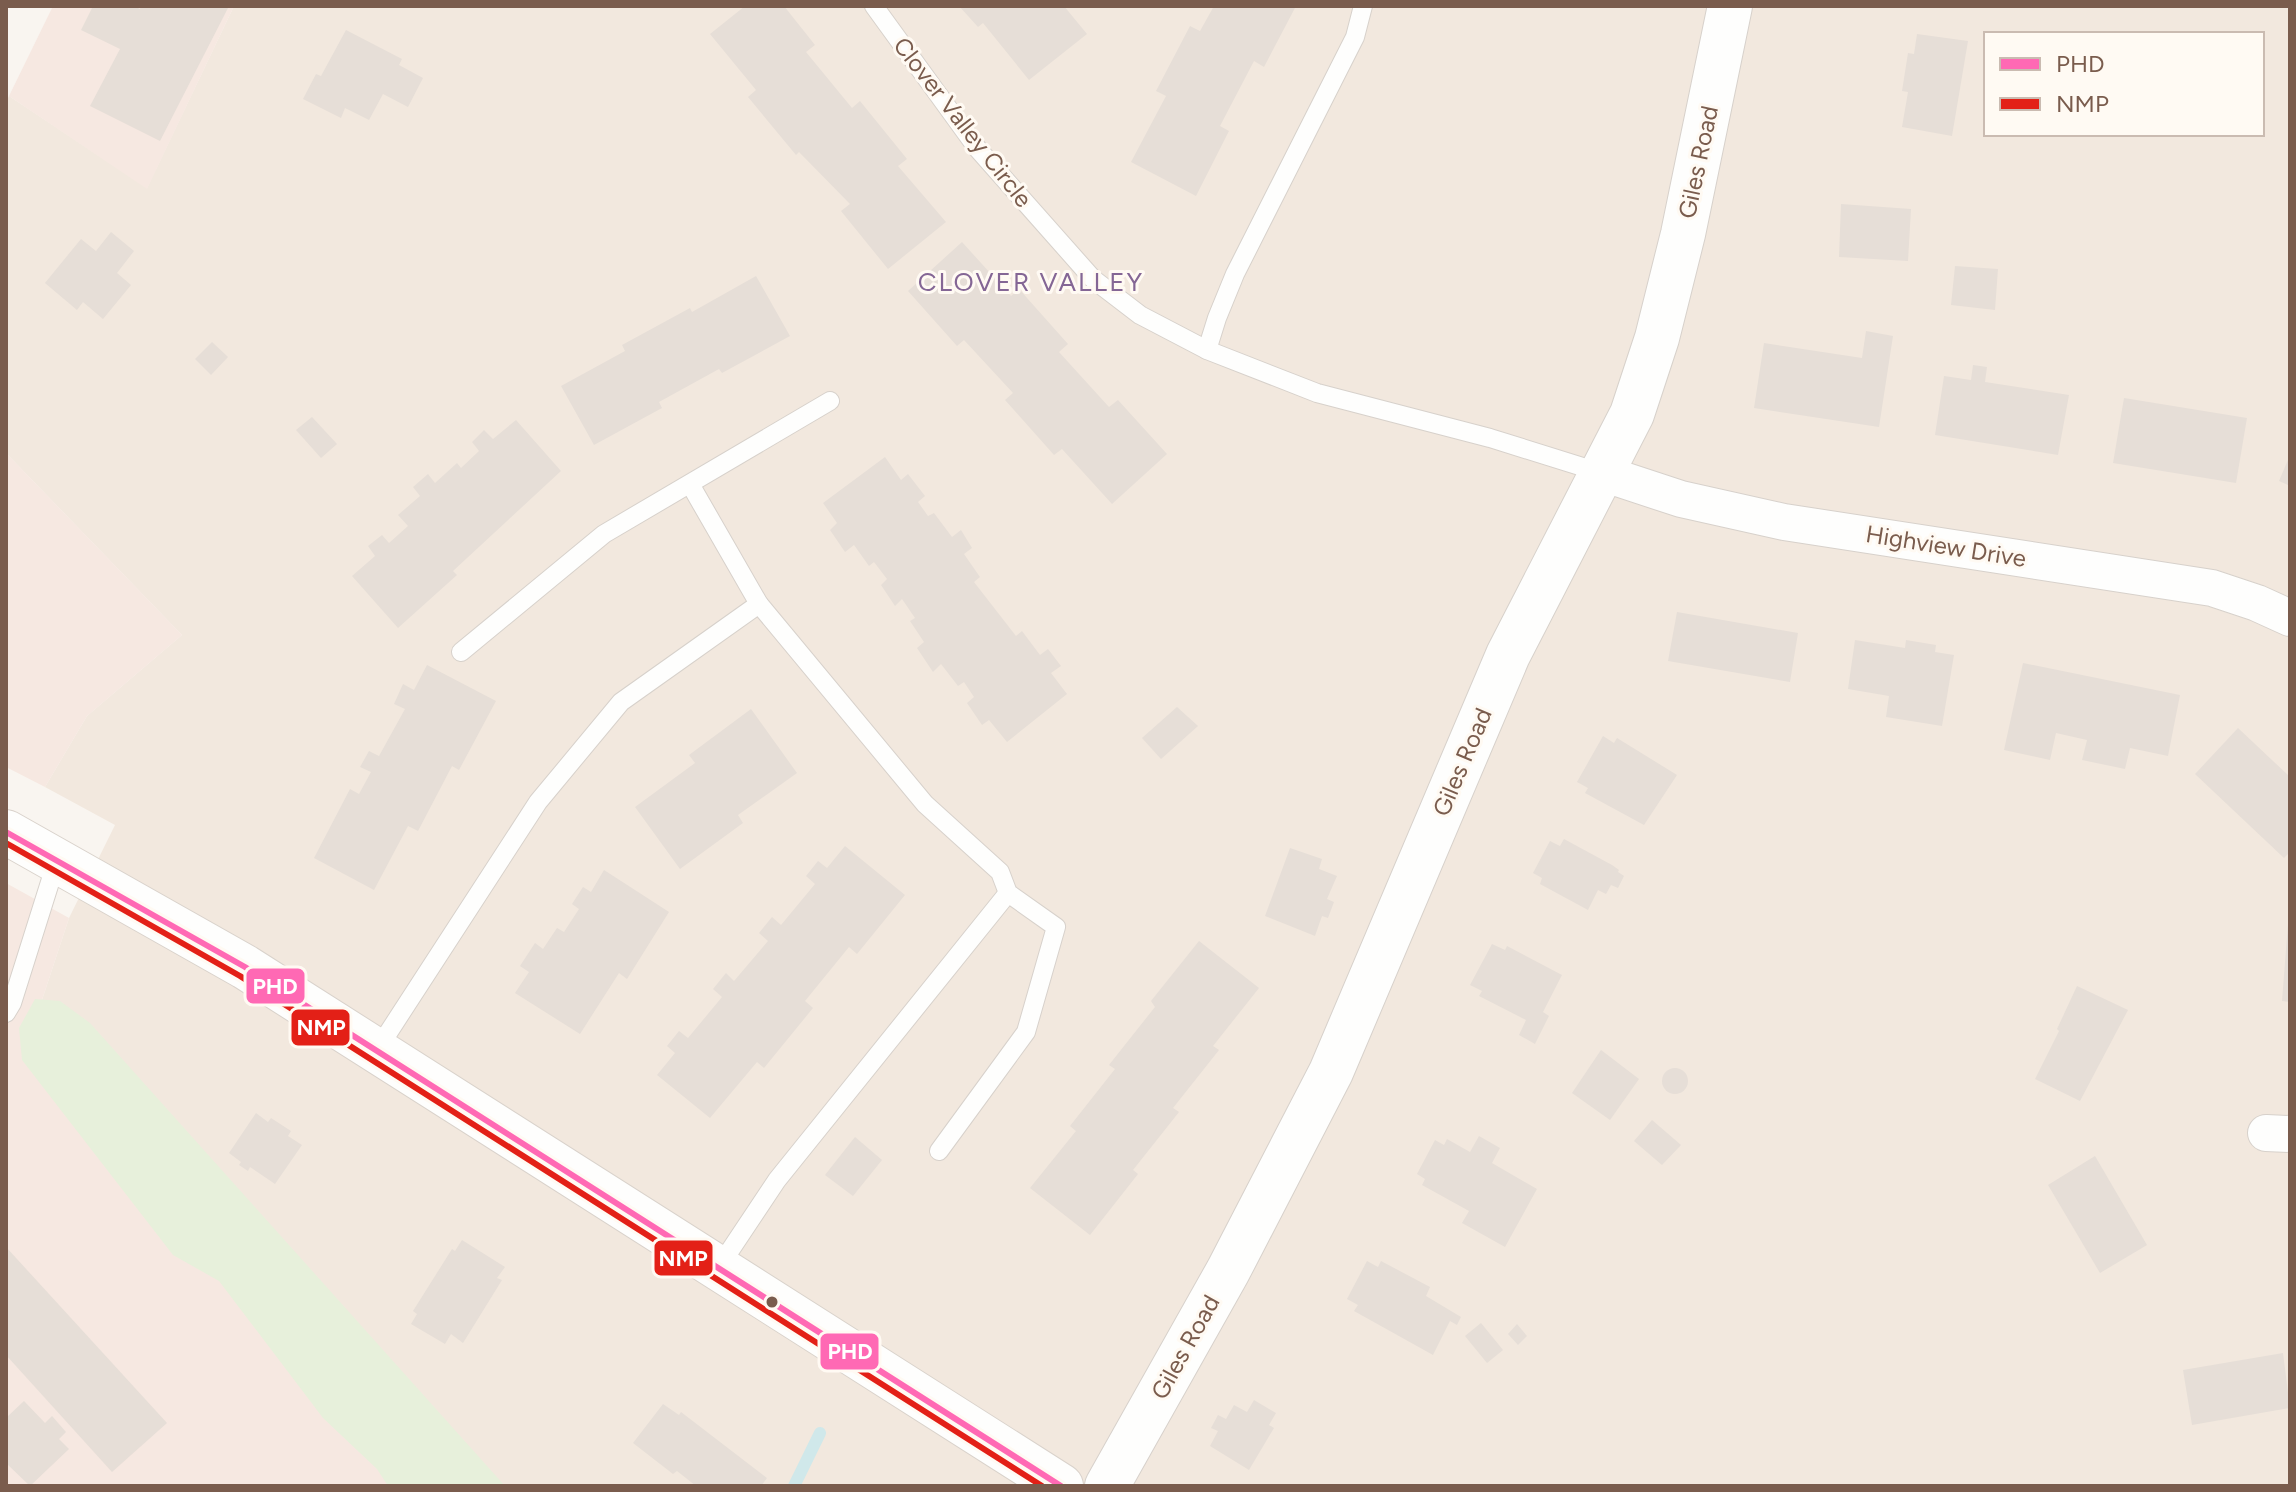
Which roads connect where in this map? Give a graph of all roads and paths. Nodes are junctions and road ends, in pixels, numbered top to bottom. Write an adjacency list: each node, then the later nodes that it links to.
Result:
1 (874, 6): 4 (lane, Clover Valley Circle)
2 (1363, 6): 4 (lane)
3 (1730, 6): 6 (street, Giles Road)
4 (1207, 350): 6 (lane, Clover Valley Circle)
5 (830, 401): 7 (lane)
6 (1602, 473): 9 (street, Highview Drive); 19 (street, Giles Road)
7 (690, 484): 8 (lane); 10 (lane)
8 (759, 604): 13 (lane); 15 (lane)
9 (2290, 618)
10 (461, 652)
11 (6, 832): 12 (street)
12 (57, 860): 14 (lane); 15 (street)
13 (1008, 893): 16 (lane); 17 (lane)
14 (6, 1013)
15 (377, 1050): 17 (street)
16 (939, 1151)
17 (719, 1267): 18 (street)
18 (1061, 1486)
19 (1107, 1486)

